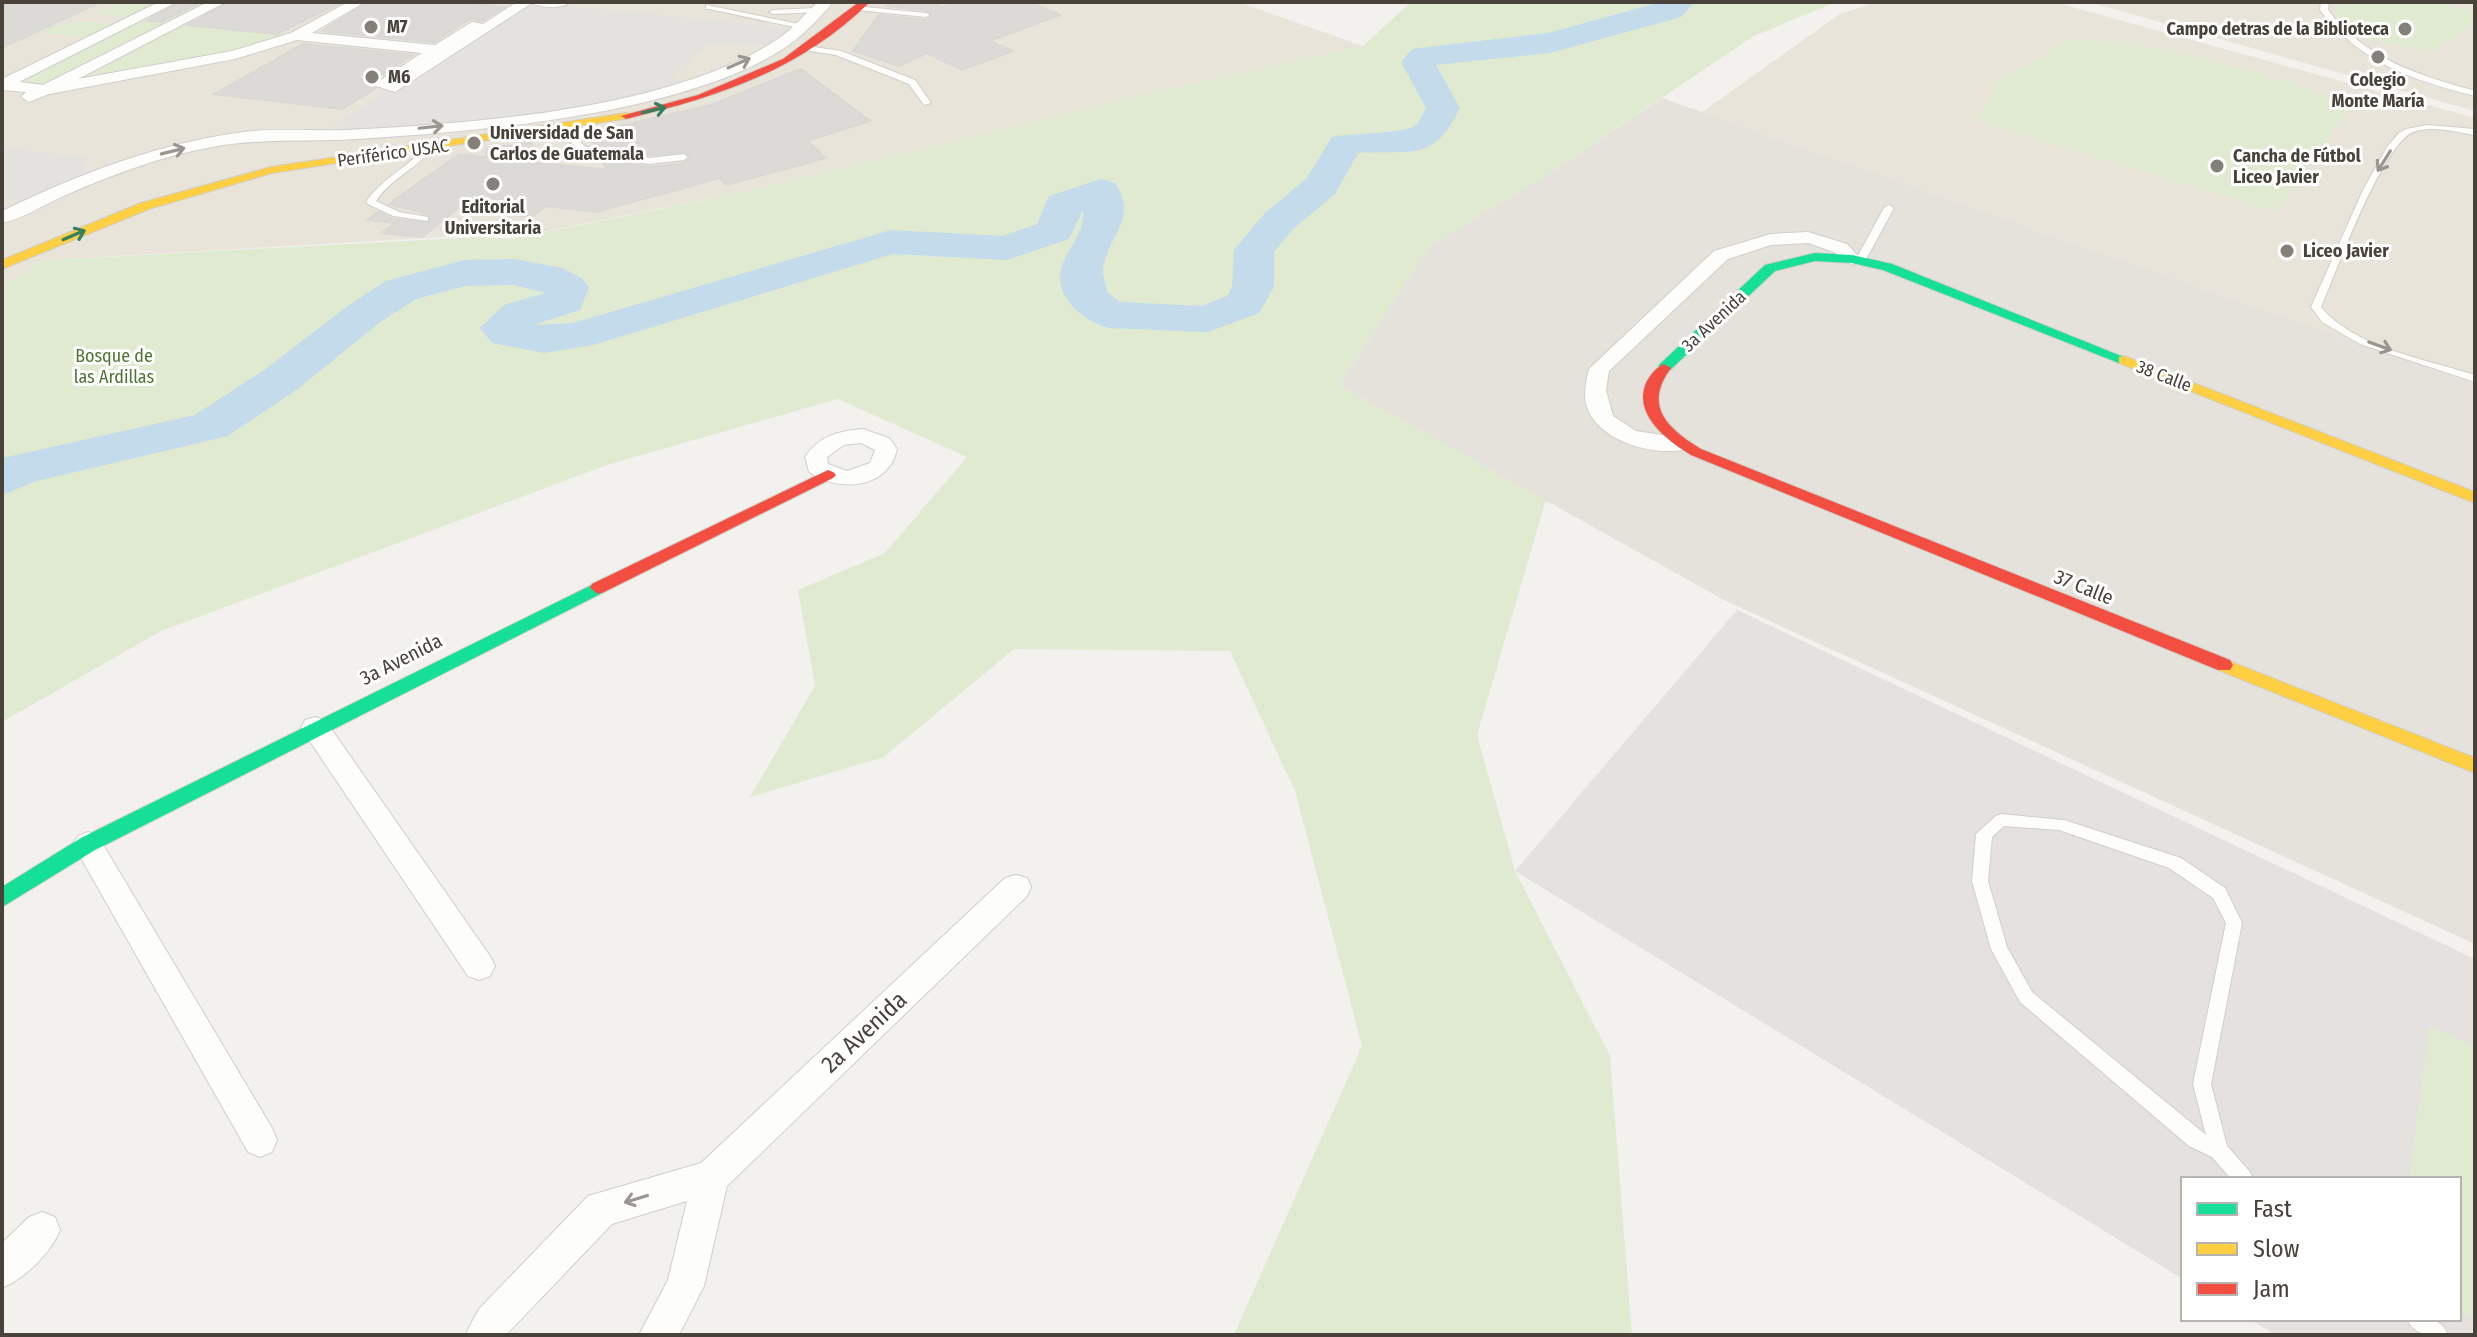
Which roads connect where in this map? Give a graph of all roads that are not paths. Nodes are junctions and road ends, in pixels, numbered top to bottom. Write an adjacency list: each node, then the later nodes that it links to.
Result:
1 (170, 2): 14 (street)
2 (210, 2): 3 (street)
3 (218, 2): 15 (street)
4 (358, 2): 18 (street)
5 (526, 2): 21 (street)
6 (539, 2): 7 (street)
7 (564, 2)
8 (2325, 2): 25 (lane)
9 (821, 6): 12 (lane); 17 (street, Periférico USAC)
10 (709, 7): 12 (lane)
11 (857, 9): 13 (lane); 17 (street); 20 (street, Periférico USAC)
12 (749, 13): 17 (lane)
13 (926, 15)
14 (138, 18): 15 (street); 19 (street)
15 (179, 22): 22 (street)
16 (477, 25): 21 (street)
17 (795, 31): 33 (street, Periférico USAC, one-way to 17)
18 (296, 36): 21 (street); 24 (street)
19 (79, 47): 22 (street); 23 (street)
20 (807, 48): 27 (lane); 28 (street, Periférico USAC, one-way to 20)
21 (439, 50)
22 (122, 51): 24 (street)
23 (2, 85): 24 (street)
24 (45, 90): 26 (street)
25 (2475, 94)
26 (29, 97)
27 (927, 103)
28 (558, 128): 30 (street, Periférico USAC); 31 (lane)
29 (2475, 132): 37 (lane, one-way to 37)
30 (430, 147): 34 (lane); 36 (street, Periférico USAC, one-way to 30)
31 (684, 157)
32 (1889, 208): 35 (lane)
33 (2, 218)
34 (425, 219)
35 (1856, 260): 38 (street, 3a Avenida); 38 (street); 40 (street, 38 Calle)
36 (2, 265)
37 (2475, 379)
38 (1679, 444): 42 (street, 37 Calle)
39 (828, 475): 41 (street, 3a Avenida)
40 (2475, 498)
41 (315, 727): 43 (street, 3a Avenida); 46 (street)
42 (2475, 766)
43 (88, 844): 45 (street, 3a Avenida); 47 (street)
44 (1016, 887): 49 (street, 2a Avenida)
45 (2, 898)
46 (479, 966)
47 (260, 1140)
48 (2219, 1151): 48 (lane); 50 (lane)
49 (711, 1177): 54 (street, 2a Avenida, one-way to 54); 55 (street)
50 (2241, 1177)
51 (42, 1230): 52 (street)
52 (2, 1269)
53 (2420, 1321): 56 (lane)
54 (484, 1335)
55 (658, 1335)
56 (2438, 1335)

